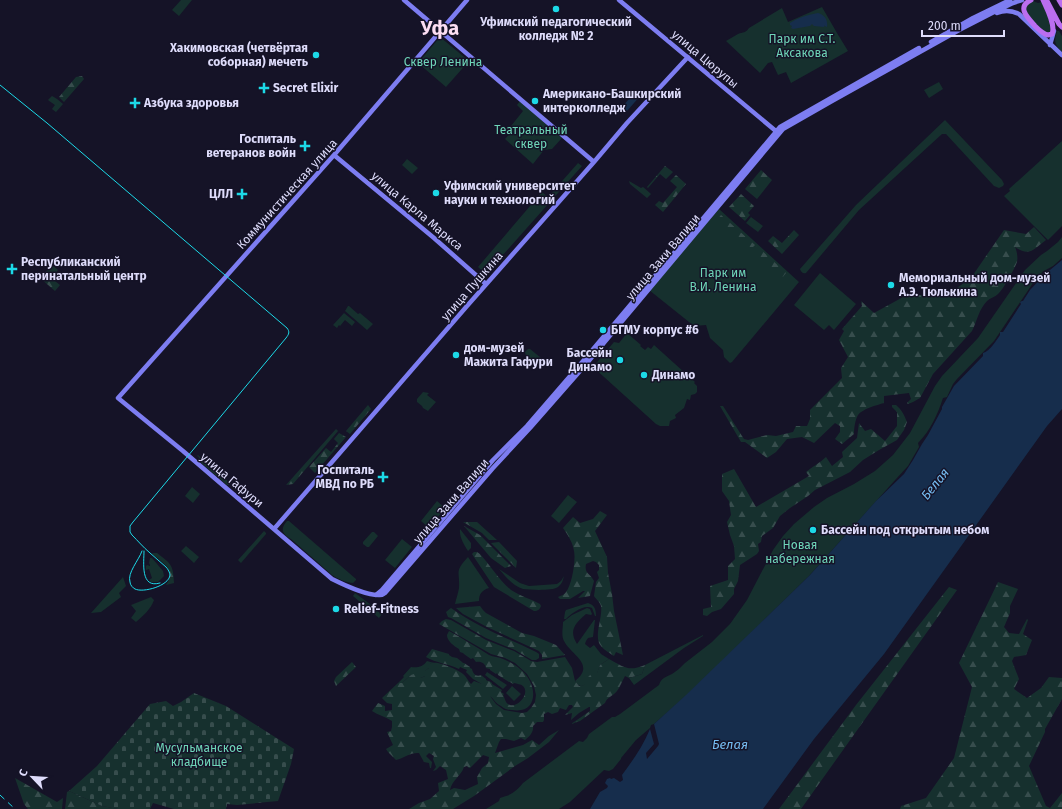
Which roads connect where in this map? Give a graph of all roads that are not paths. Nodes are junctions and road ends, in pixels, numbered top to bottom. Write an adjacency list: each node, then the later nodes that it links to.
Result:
1 (404, 0): 16 (main road)
2 (466, 0): 16 (main road, Коммунистическая улица)
3 (619, 0): 21 (main road, улица Цюрупы)
4 (1010, 0): 11 (main road, улица Заки Валиди)
5 (1022, 0): 13 (main road, улица Заки Валиди)
6 (1031, 0): 15 (main road)
7 (1043, 0): 15 (main road)
8 (1046, 0): 14 (main road)
9 (1050, 0): 14 (main road)
10 (1059, 0): 12 (main road)
11 (1005, 1): 22 (main road, улица Заки Валиди)
12 (1062, 5)
13 (984, 18): 18 (main road); 22 (main road, улица Заки Валиди)
14 (1062, 26)
15 (1054, 29): 17 (main road)
16 (440, 31): 23 (main road, Коммунистическая улица); 24 (main road)
17 (1053, 37): 18 (main road); 19 (main road)
18 (1050, 45): 19 (main road)
19 (1055, 49): 20 (main road)
20 (1062, 55)
21 (688, 57): 22 (main road, улица Цюрупы); 24 (main road, улица Пушкина)
22 (777, 132): 28 (main road, улица Заки Валиди)
23 (334, 155): 25 (main road, улица Карла Маркса); 26 (main road, Коммунистическая улица)
24 (594, 162): 25 (main road, улица Пушкина)
25 (486, 284): 27 (main road, улица Пушкина)
26 (118, 398): 27 (main road, улица Гафури)
27 (274, 529): 28 (main road, улица Гафури)
28 (332, 579)

